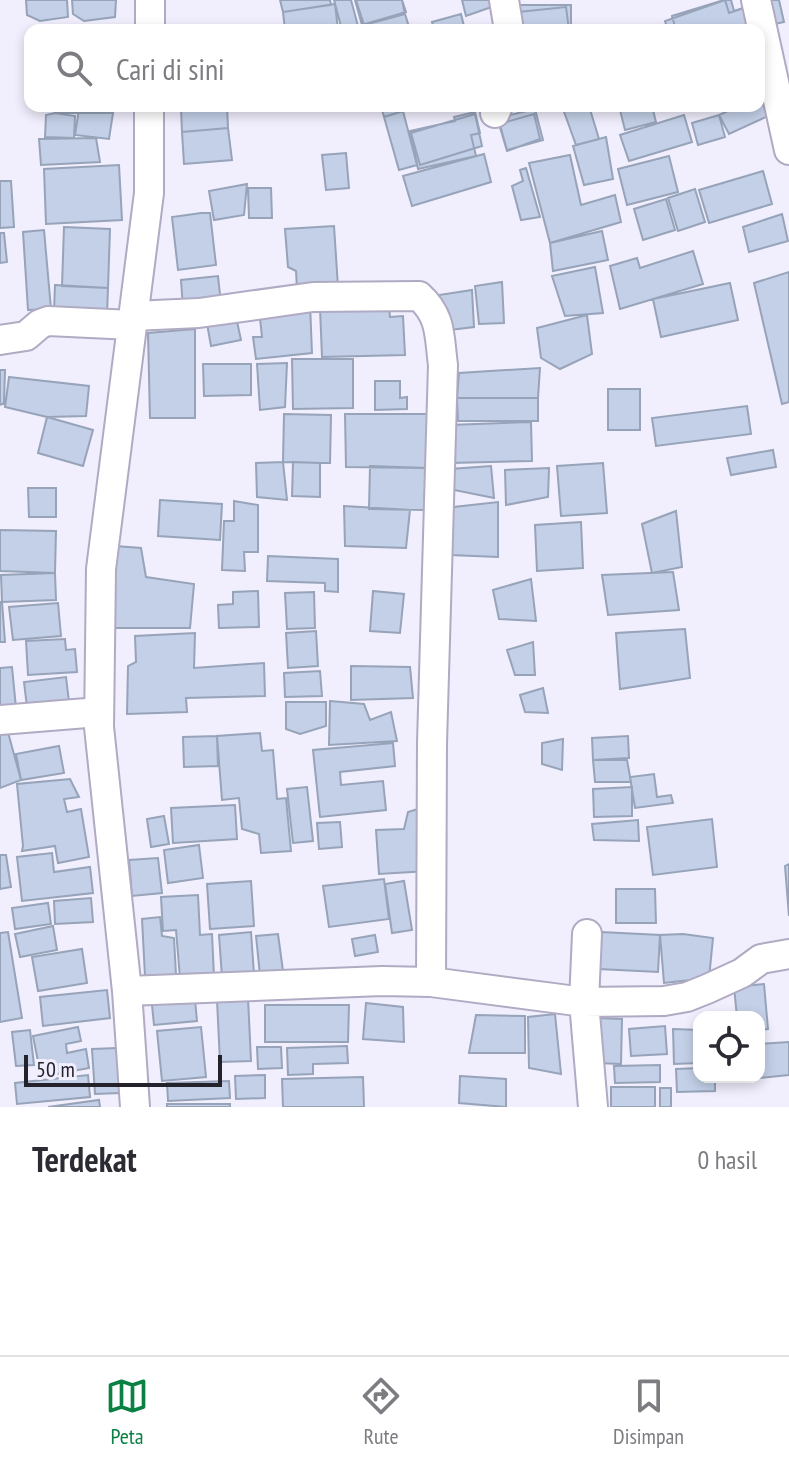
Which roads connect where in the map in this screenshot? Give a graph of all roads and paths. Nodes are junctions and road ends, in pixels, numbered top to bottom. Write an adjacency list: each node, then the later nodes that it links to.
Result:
1 (150, 0): 4 (street)
2 (504, 0): 5 (street)
3 (756, 0): 6 (street)
4 (150, 24)
5 (508, 24)
6 (761, 24)
7 (765, 41): 9 (street)
8 (149, 112): 10 (street)
9 (789, 150)
10 (133, 320): 11 (street); 12 (street); 16 (street)
11 (0, 340)
12 (99, 712): 13 (street); 17 (street)
13 (0, 720)
14 (587, 934): 18 (street)
15 (789, 954): 18 (street)
16 (431, 982): 17 (street); 18 (street)
17 (127, 991): 19 (street)
18 (584, 1002): 20 (street)
19 (135, 1107)
20 (593, 1107)

